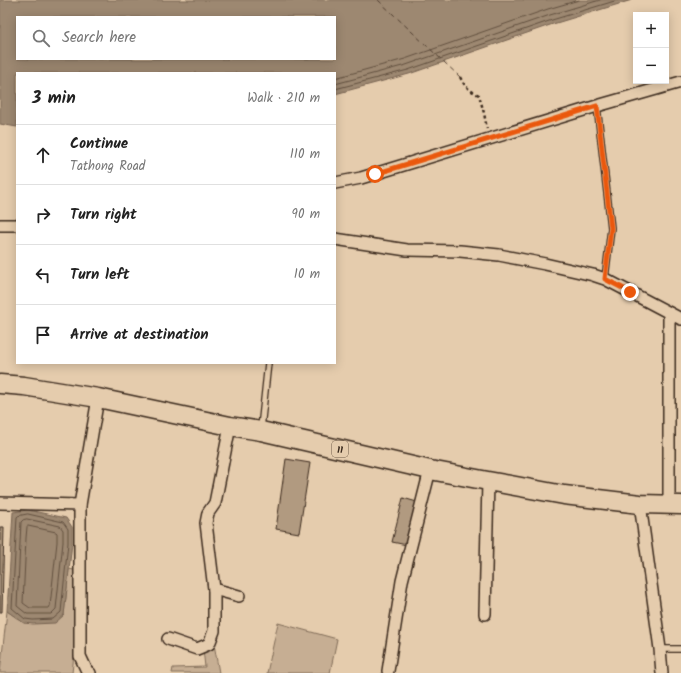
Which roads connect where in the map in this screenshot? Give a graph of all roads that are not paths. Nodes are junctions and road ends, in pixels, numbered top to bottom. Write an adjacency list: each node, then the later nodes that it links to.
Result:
1 (681, 82): 2 (street)
2 (597, 106): 3 (street); 7 (lane)
3 (336, 183)
4 (0, 225): 5 (street)
5 (16, 225)
6 (336, 239): 7 (street)
7 (605, 279): 8 (street)
8 (669, 313): 9 (street); 20 (street)
9 (681, 319)
10 (268, 364): 14 (lane)
11 (0, 384): 12 (highway, 11)
12 (98, 398): 13 (highway, 11); 19 (street)
13 (230, 426): 14 (highway, 11); 21 (street)
14 (261, 431): 15 (highway, 11)
15 (430, 470): 16 (highway, 11); 27 (street)
16 (488, 481): 18 (highway, 11); 23 (street)
17 (0, 503): 19 (street)
18 (640, 504): 20 (highway, 11); 25 (street)
19 (80, 505): 28 (street)
20 (675, 505)
21 (214, 589): 22 (street); 24 (street)
22 (239, 596)
23 (485, 614)
24 (168, 639)
25 (660, 649): 26 (lane); 29 (street)
26 (681, 649)
27 (388, 671)
28 (90, 673)
29 (662, 673)

